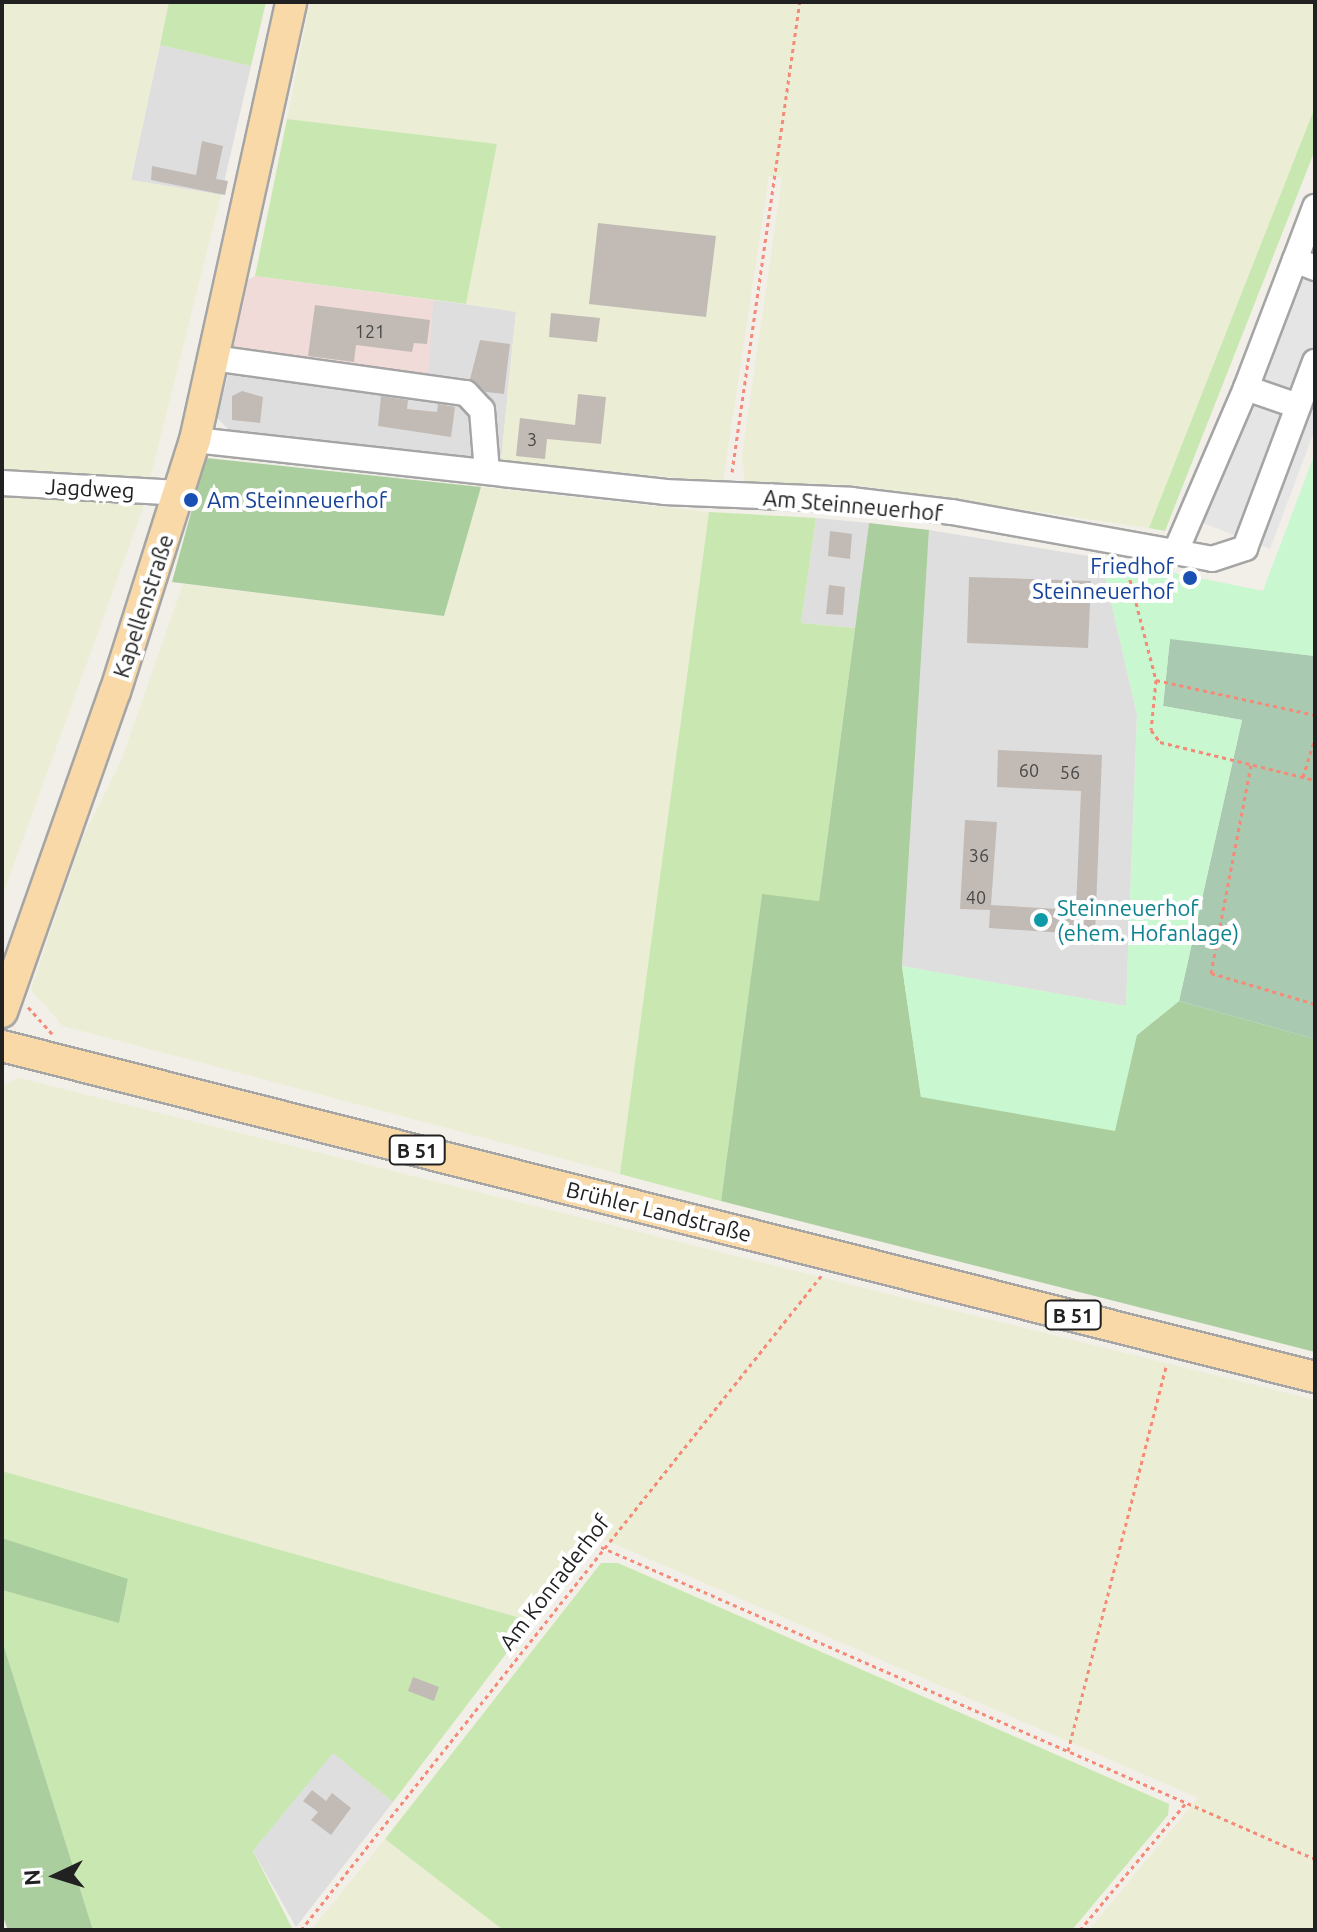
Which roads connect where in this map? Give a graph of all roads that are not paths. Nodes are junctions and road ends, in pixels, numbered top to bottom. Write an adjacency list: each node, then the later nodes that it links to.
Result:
1 (291, 2): 4 (main road, Kapellenstraße)
2 (1315, 207): 3 (street)
3 (1305, 264): 6 (street)
4 (213, 358): 8 (main road, Kapellenstraße); 9 (street)
5 (1315, 362): 7 (street)
6 (1246, 388): 7 (street); 12 (street)
7 (1298, 406): 12 (street, Am Steinneuerhof)
8 (195, 440): 9 (street, Am Steinneuerhof); 11 (main road, Kapellenstraße)
9 (487, 472): 12 (street, Am Steinneuerhof)
10 (2, 483): 11 (street, Jagdweg)
11 (179, 493): 13 (main road, Kapellenstraße)
12 (1175, 553)
13 (2, 1012)
14 (2, 1046): 15 (main road, Brühler Landstraße / B 51)
15 (1315, 1377)

